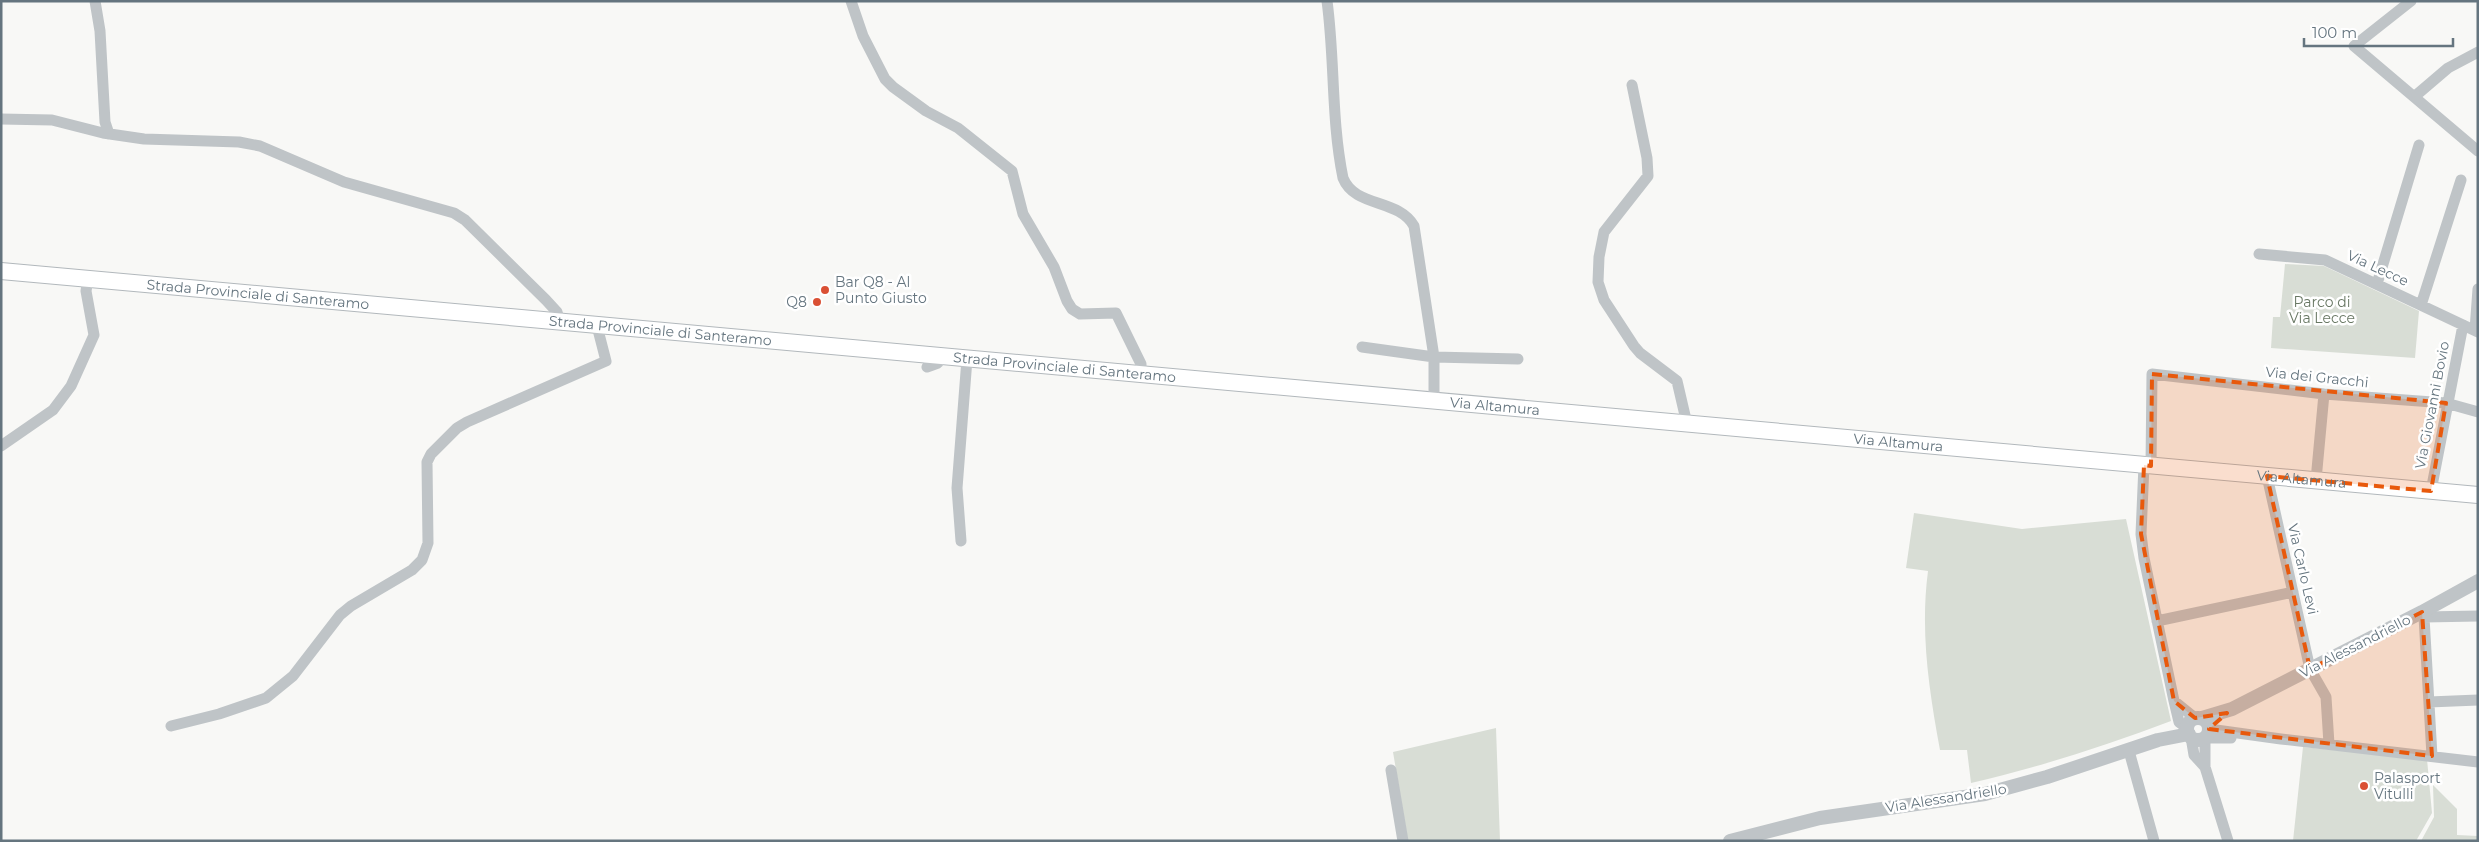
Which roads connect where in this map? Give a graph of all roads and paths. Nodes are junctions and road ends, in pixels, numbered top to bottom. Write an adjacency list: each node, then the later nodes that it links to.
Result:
1 (95, 1): 9 (street)
2 (851, 1): 27 (street)
3 (1327, 1): 24 (street)
4 (2411, 1): 7 (street)
5 (2478, 52): 7 (street)
6 (1632, 85): 33 (street)
7 (2414, 97): 11 (street)
8 (1, 119): 9 (street)
9 (108, 134): 19 (street)
10 (2419, 146): 16 (street)
11 (2478, 151)
12 (2462, 180): 18 (street)
13 (2259, 254): 16 (street, Via Lecce)
14 (1, 271): 15 (main road, Strada Provinciale di Santeramo)
15 (88, 279): 19 (main road, Strada Provinciale di Santeramo); 34 (street)
16 (2377, 284): 18 (street, Via Lecce)
17 (2478, 289): 22 (street)
18 (2421, 305): 20 (street, Via Lecce)
19 (560, 322): 21 (main road, Strada Provinciale di Santeramo)
20 (2463, 325): 22 (street, Via Lecce); 31 (street, Via Giovanni Bovio)
21 (597, 326): 25 (main road, Strada Provinciale di Santeramo); 49 (street)
22 (2476, 331)
23 (1362, 347): 24 (street)
24 (1434, 357): 26 (street); 30 (street)
25 (967, 359): 27 (main road, Strada Provinciale di Santeramo); 40 (street)
26 (1518, 359)
27 (1141, 375): 28 (main road, Strada Provinciale di Santeramo)
28 (1320, 391): 30 (main road, Via Altamura)
29 (2324, 394): 31 (street, Via dei Gracchi); 35 (street, Via dei Gracchi); 37 (street)
30 (1434, 401): 33 (main road, Via Altamura)
31 (2446, 403): 32 (street, Via dei Gracchi); 38 (street, Via Giovanni Bovio)
32 (2478, 412)
33 (1687, 424): 35 (main road, Via Altamura)
34 (1, 446)
35 (2147, 466): 36 (main road, Via Altamura); 45 (street)
36 (2267, 476): 37 (main road, Via Altamura); 42 (street, Via Carlo Levi)
37 (2316, 480): 38 (main road, Via Altamura)
38 (2431, 490): 39 (main road, Via Altamura)
39 (2478, 495)
40 (961, 541)
41 (2478, 581): 43 (street, Via Alessandriello)
42 (2293, 592): 45 (street); 46 (street, Via Carlo Levi)
43 (2423, 614): 44 (street); 46 (street, Via Alessandriello); 48 (street)
44 (2478, 616)
45 (2158, 621): 50 (street)
46 (2310, 669): 50 (street, Via Alessandriello); 51 (street, Via Carlo Levi)
47 (2478, 700): 48 (street)
48 (2429, 702): 53 (street)
49 (171, 726)
50 (2197, 729): 51 (street); 52 (street, Via Alessandriello); 60 (street)
51 (2329, 744): 53 (street)
52 (2129, 751): 56 (street, Via Alessandriello); 59 (street)
53 (2432, 756): 54 (street)
54 (2478, 762)
55 (1391, 770): 57 (street)
56 (1748, 838): 58 (street, Via Alessandriello)
57 (1403, 841)
58 (1730, 841)
59 (2154, 841)
60 (2228, 841)

